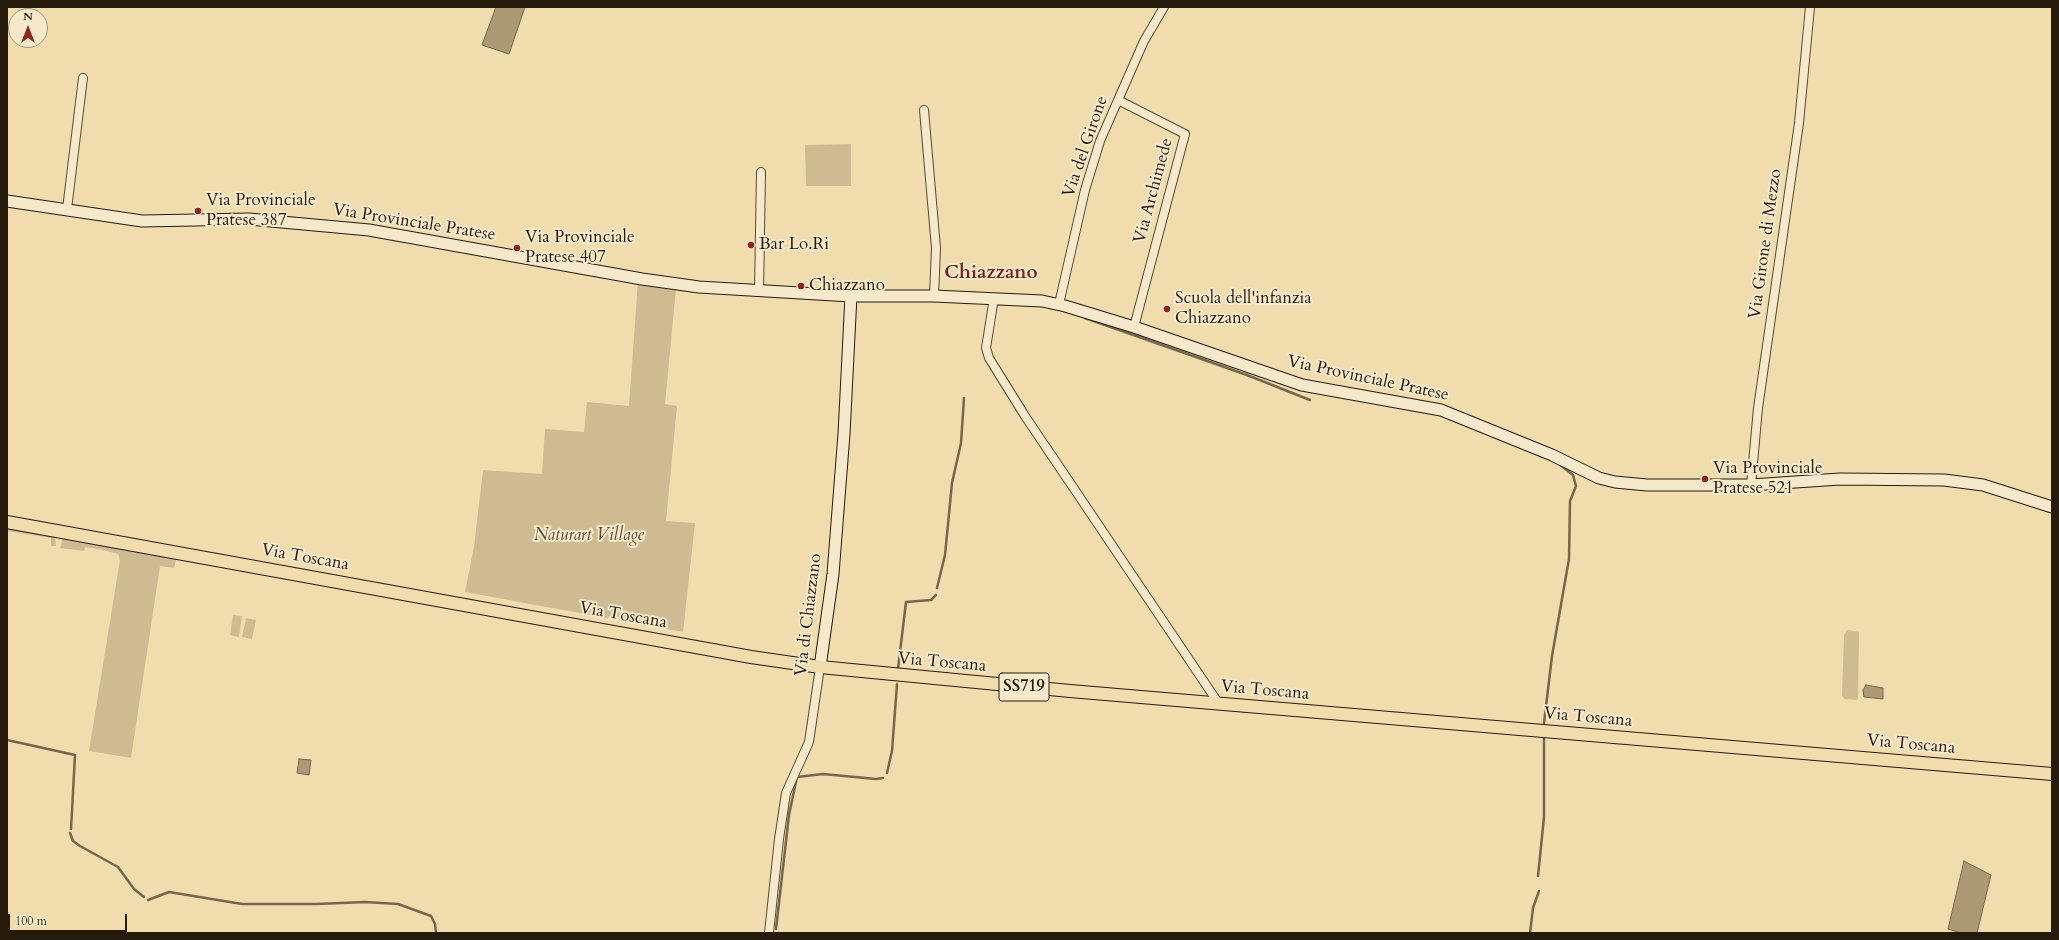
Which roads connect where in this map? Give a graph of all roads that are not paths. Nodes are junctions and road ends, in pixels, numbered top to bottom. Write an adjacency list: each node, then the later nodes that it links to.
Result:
1 (1164, 7): 4 (street, Via del Girone)
2 (1810, 7): 15 (street, Via Girone di Mezzo)
3 (82, 78): 8 (street)
4 (1118, 100): 13 (street, Via del Girone); 14 (street, Via Archimede)
5 (924, 110): 11 (street)
6 (761, 172): 9 (street)
7 (7, 201): 8 (street, Via Provinciale Pratese)
8 (67, 209): 9 (street, Via Provinciale Pratese)
9 (759, 292): 10 (street, Via Provinciale Pratese)
10 (851, 296): 11 (street, Via Provinciale Pratese); 18 (street, Via di Chiazzano)
11 (934, 296): 12 (street, Via Provinciale Pratese)
12 (994, 298): 13 (street, Via Provinciale Pratese); 19 (street)
13 (1059, 304): 14 (street, Via Provinciale Pratese)
14 (1134, 327): 15 (street, Via Provinciale Pratese)
15 (1751, 485): 16 (street, Via Provinciale Pratese)
16 (2052, 507)
17 (7, 522): 18 (main road, Via Toscana / SS719)
18 (820, 668): 19 (main road, Via Toscana / SS719); 21 (street, Via di Chiazzano)
19 (1219, 704): 20 (main road, Via Toscana / SS719)
20 (2052, 774)
21 (769, 933)

